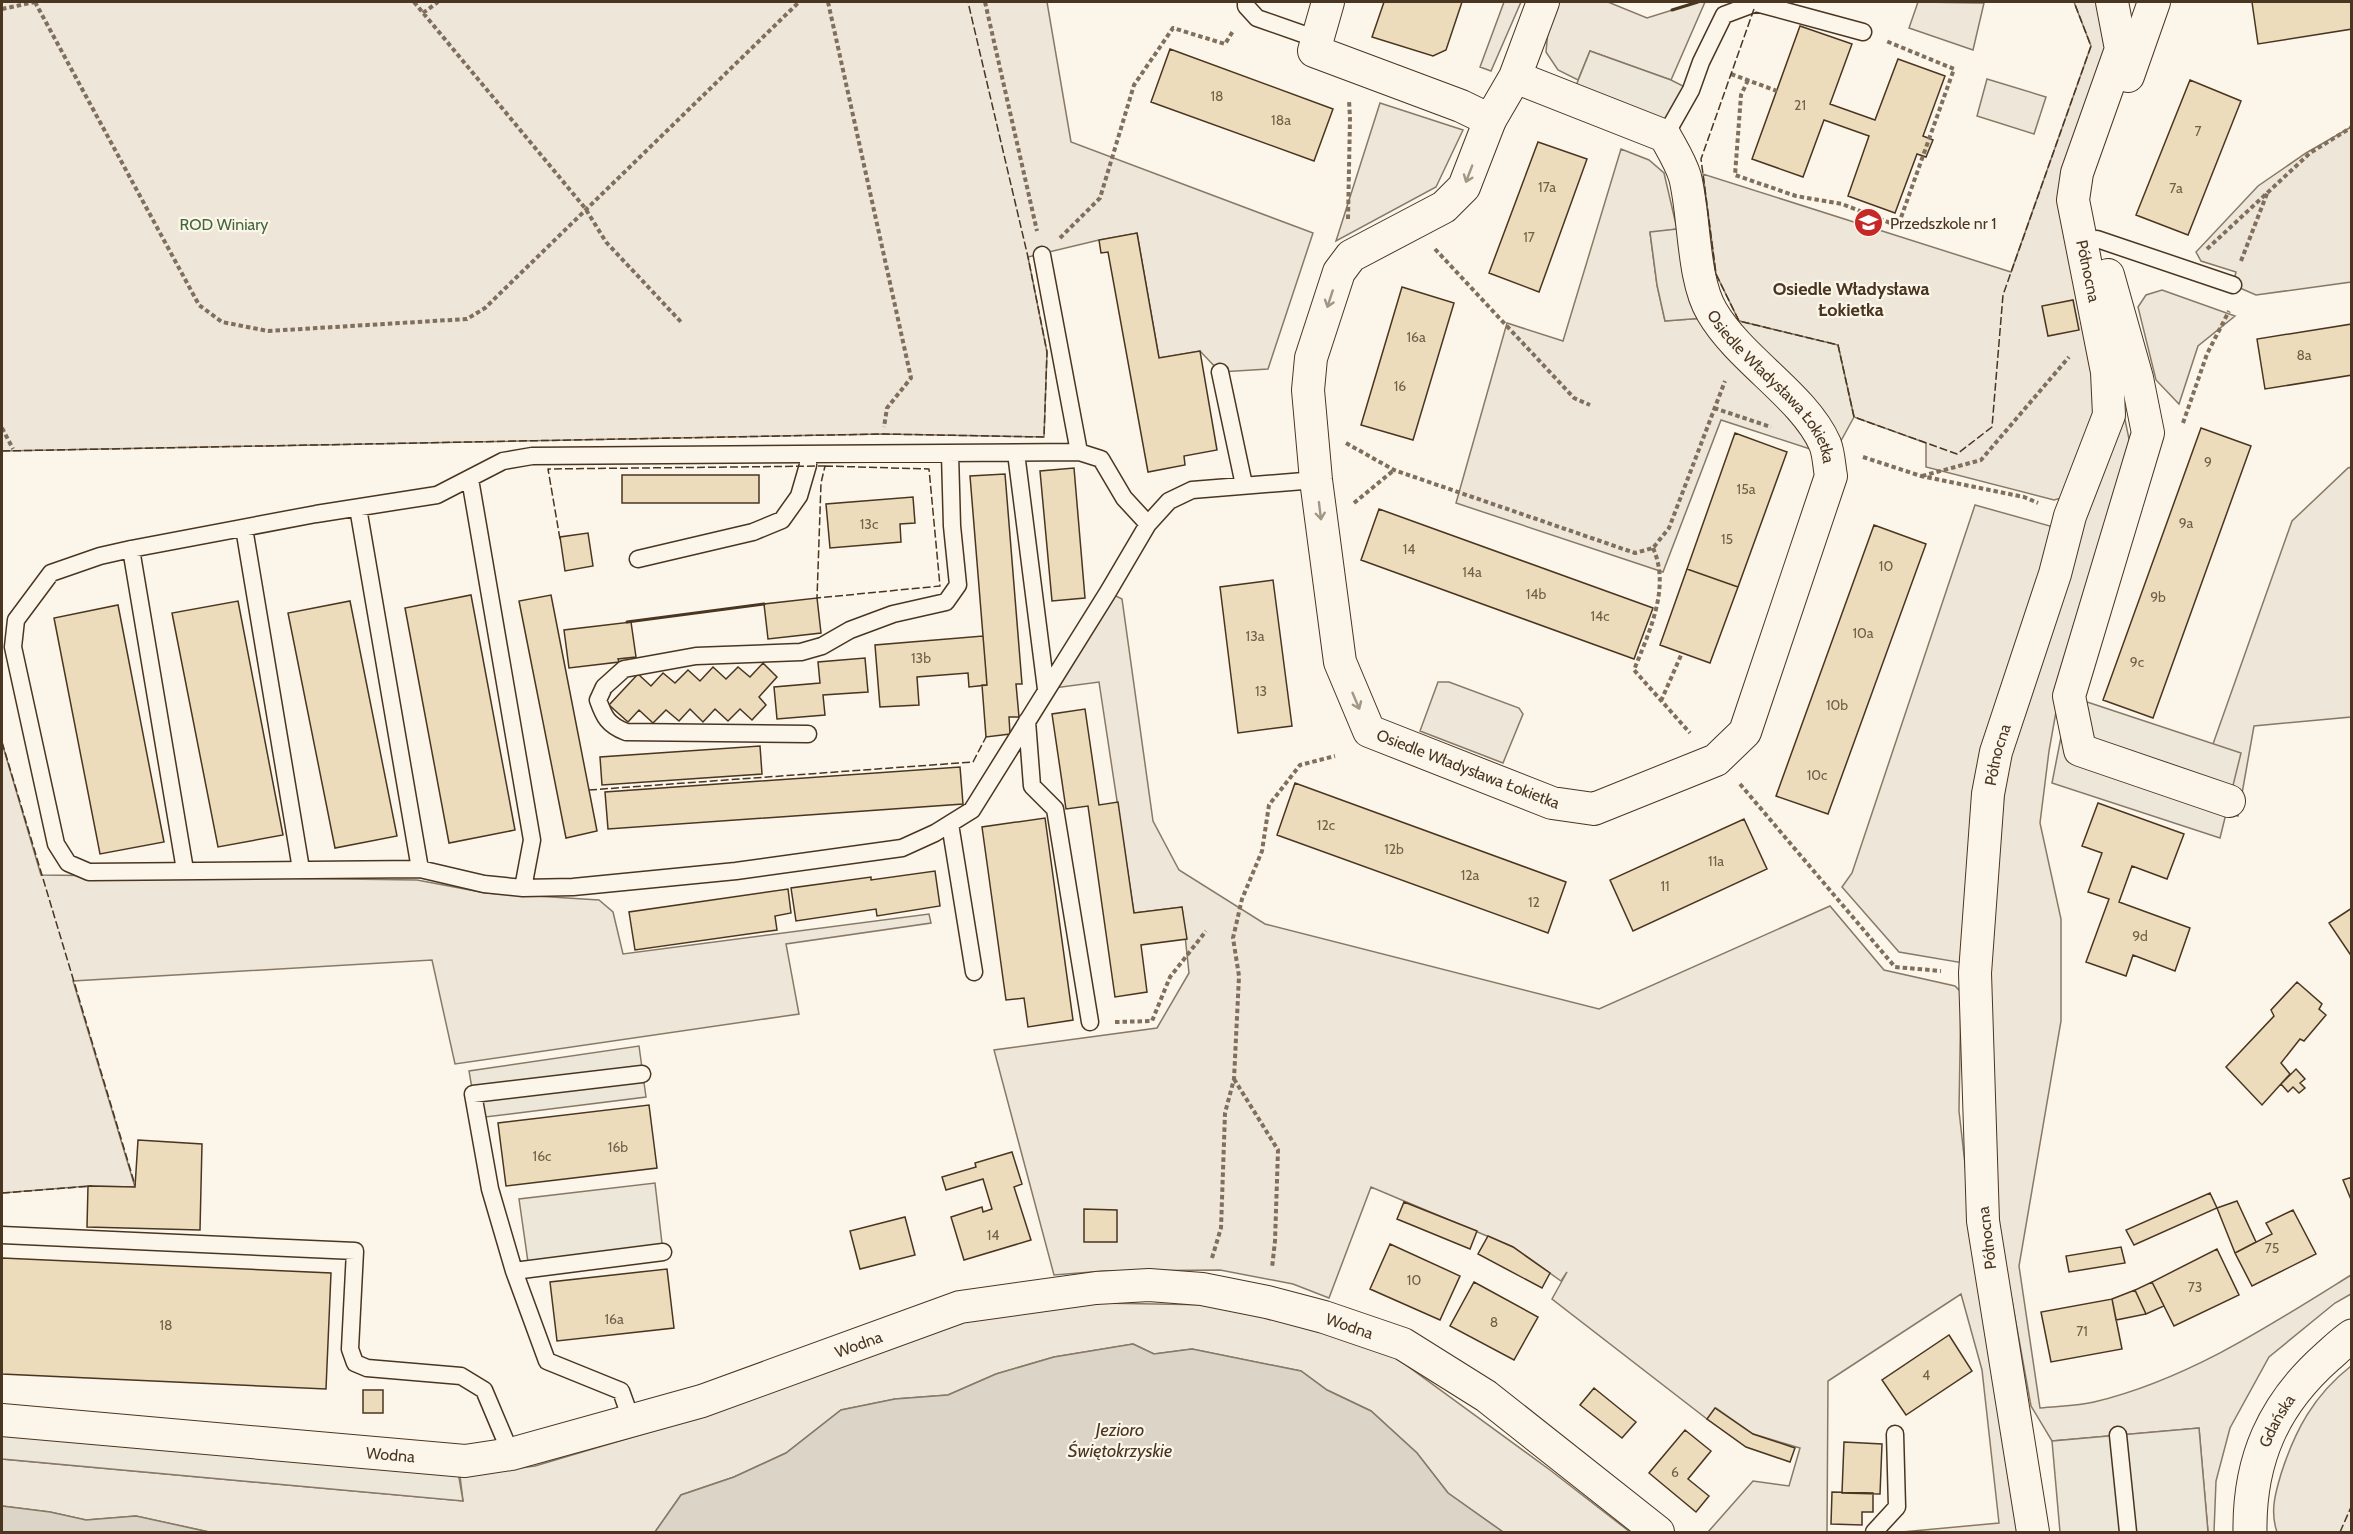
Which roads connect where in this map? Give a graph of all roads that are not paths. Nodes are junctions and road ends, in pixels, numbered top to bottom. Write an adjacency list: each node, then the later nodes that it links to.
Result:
1 (1328, 2): 7 (street)
2 (1543, 2): 8 (street)
3 (2112, 2): 50 (street, Północna)
4 (2154, 2): 11 (street)
5 (1246, 4): 7 (lane)
6 (1863, 32): 10 (lane)
7 (1317, 39): 9 (street)
8 (1515, 77): 9 (street); 10 (street)
9 (1490, 120): 20 (street, Osiedle Władysława Łokietka, one-way to 20)
10 (1665, 136): 20 (street, Osiedle Władysława Łokietka, one-way to 10)
11 (2097, 239): 13 (lane); 30 (street)
12 (1042, 255): 15 (lane)
13 (2233, 285)
14 (1220, 372): 21 (lane)
15 (1079, 452): 16 (lane); 23 (lane)
16 (1016, 453): 17 (lane); 27 (lane)
17 (950, 454): 18 (lane); 29 (lane)
18 (808, 455): 19 (lane); 26 (lane)
19 (470, 478): 22 (lane); 35 (lane)
20 (1316, 480): 21 (lane)
21 (1245, 485): 23 (lane)
22 (358, 508): 24 (lane); 33 (lane)
23 (1148, 524): 27 (lane)
24 (244, 528): 25 (lane); 32 (lane)
25 (132, 549): 34 (lane); 34 (lane)
26 (638, 559)
27 (1046, 689): 28 (lane)
28 (1027, 721): 31 (lane); 37 (lane)
29 (808, 734)
30 (2229, 801)
31 (950, 824): 35 (lane); 36 (lane)
32 (301, 869): 33 (lane); 34 (lane)
33 (420, 869): 35 (lane)
34 (185, 870)
35 (523, 888)
36 (974, 972)
37 (1090, 1022)
38 (642, 1074): 41 (lane)
39 (2, 1235): 47 (lane)
40 (663, 1252): 41 (lane)
41 (514, 1271): 43 (lane)
42 (2352, 1336): 52 (street, Gdańska)
43 (631, 1419): 47 (street, Wodna); 48 (street, Wodna)
44 (2, 1420): 47 (street, Wodna)
45 (1895, 1434): 49 (lane)
46 (2118, 1435): 51 (lane)
47 (511, 1454)
48 (1658, 1533)
49 (1874, 1533)
50 (2033, 1533)
51 (2128, 1533)
52 (2250, 1533)

